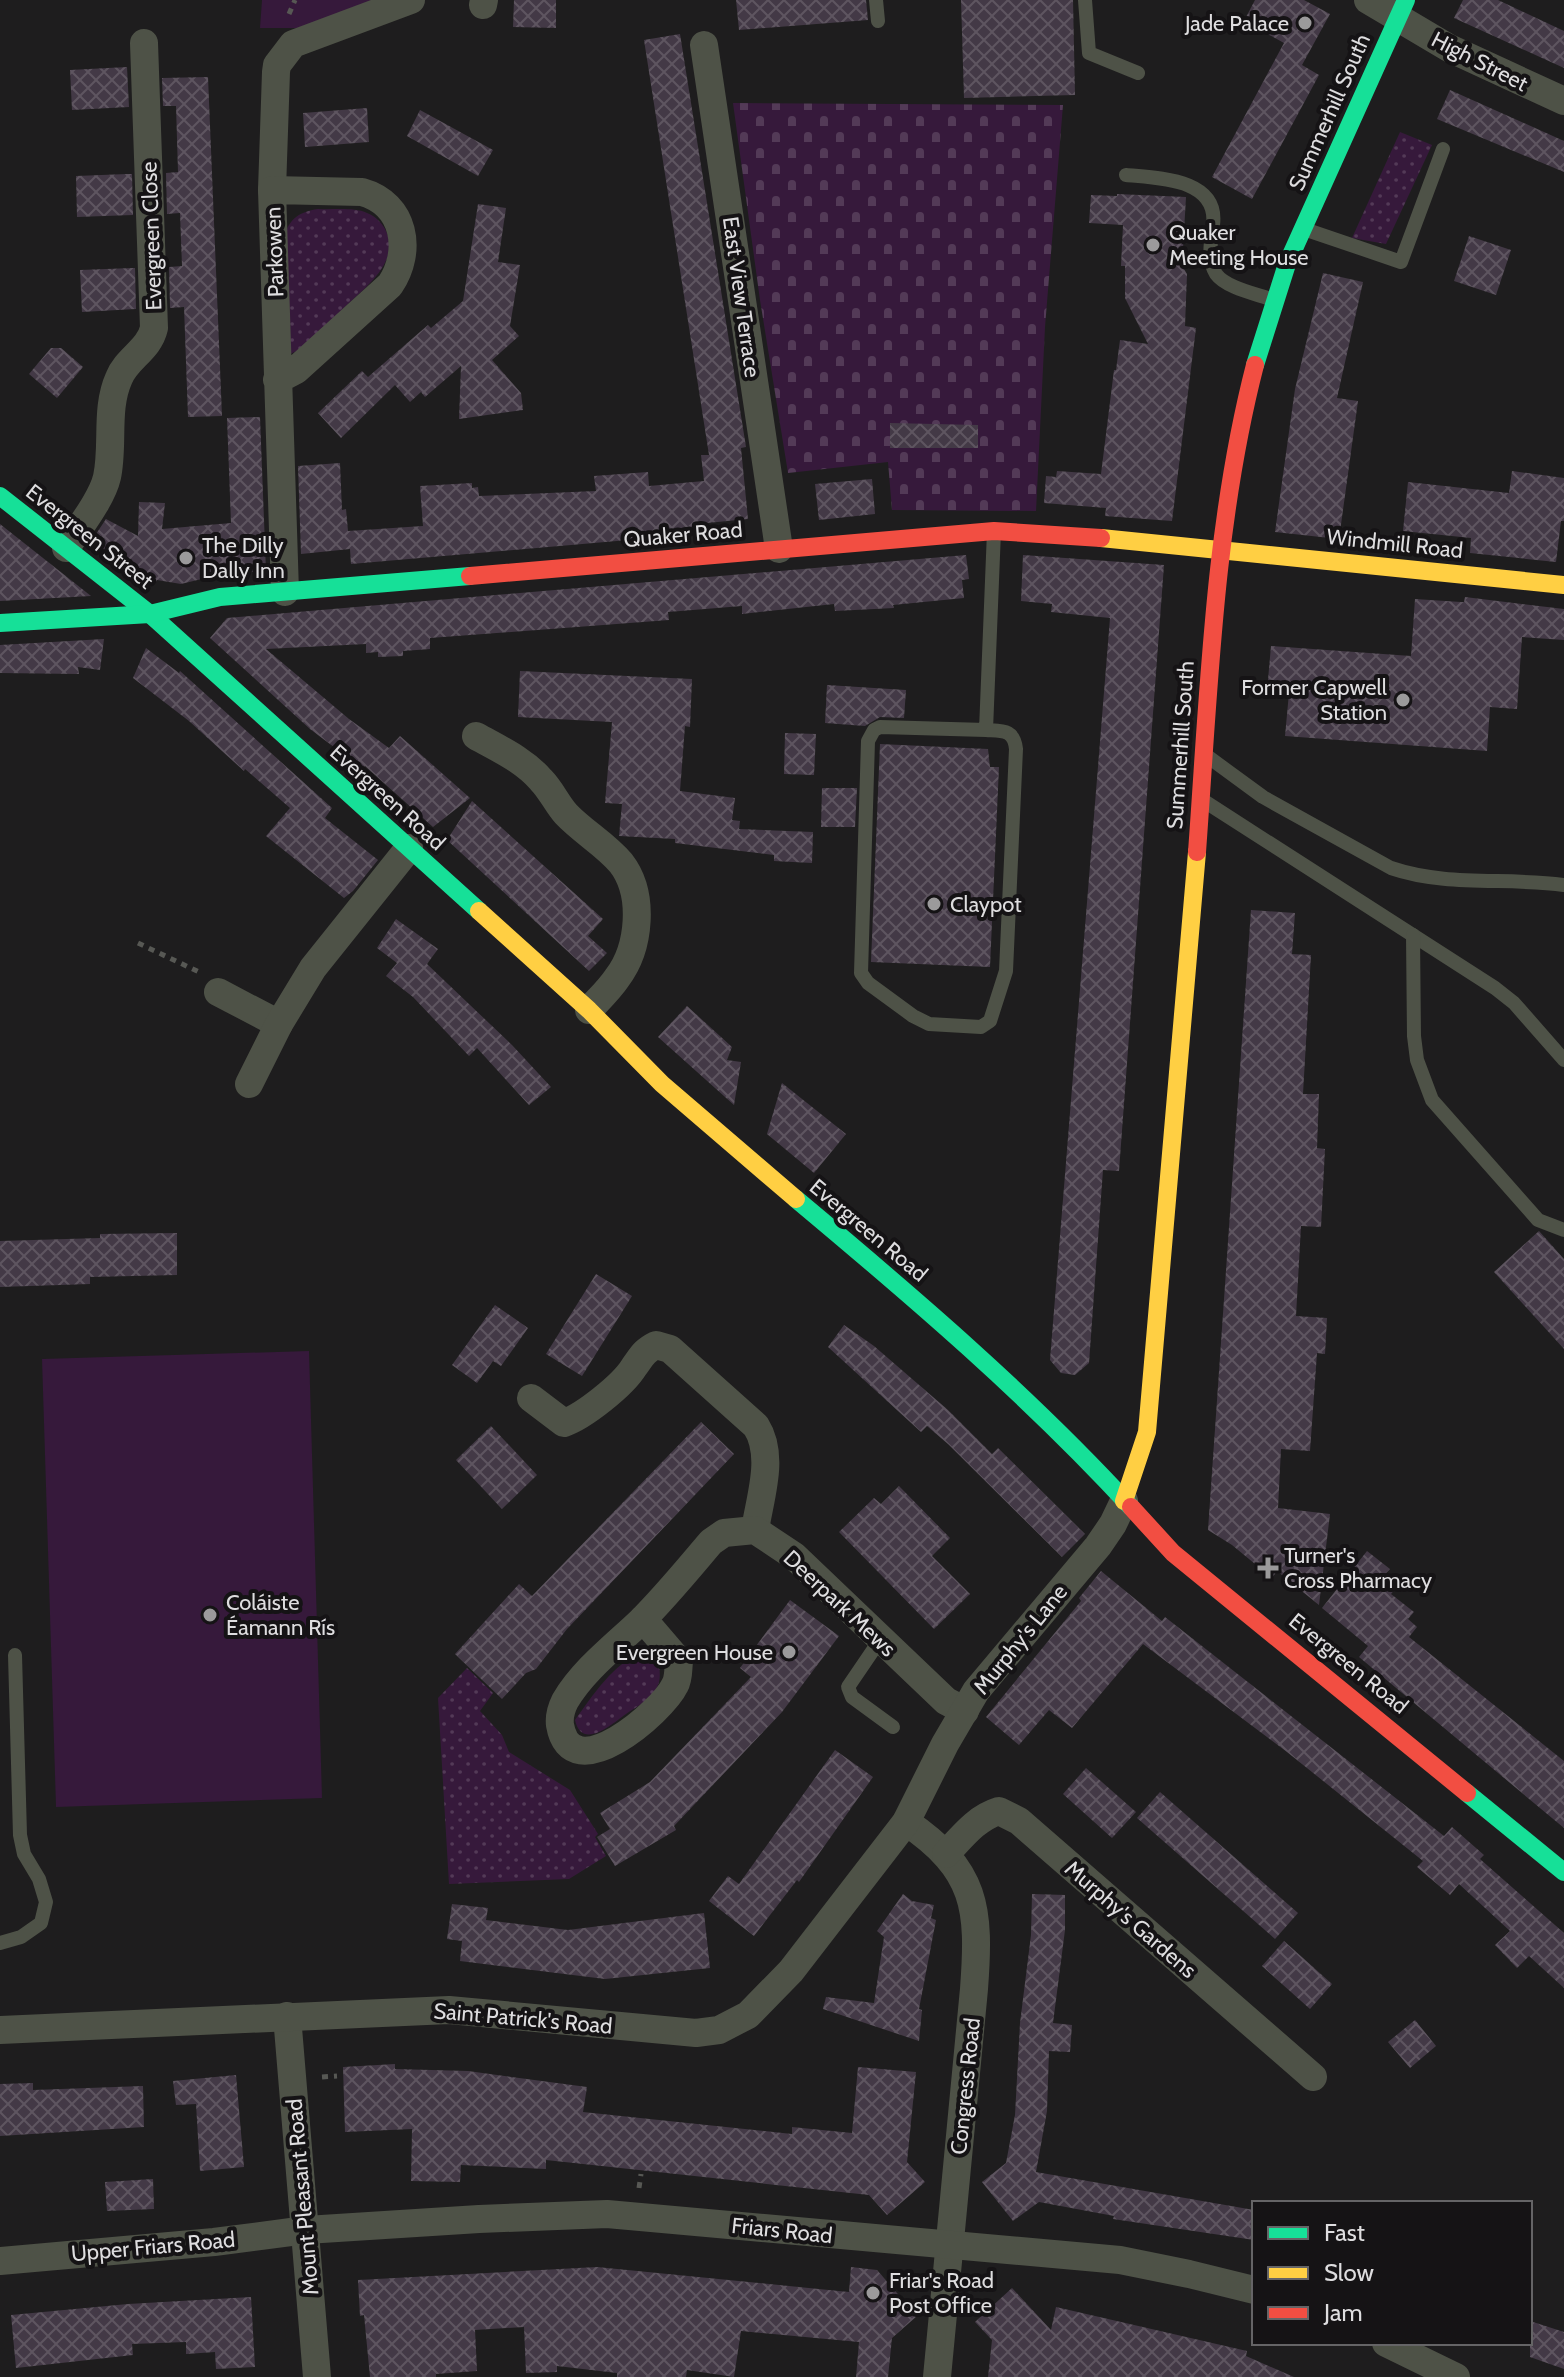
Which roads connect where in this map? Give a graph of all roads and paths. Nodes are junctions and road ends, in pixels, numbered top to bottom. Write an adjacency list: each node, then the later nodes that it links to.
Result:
1 (295, 0): 7 (path)
2 (411, 0): 15 (street)
3 (876, 0): 8 (lane)
4 (1085, 0): 11 (lane)
5 (1368, 0): 6 (street, High Street)
6 (1401, 9): 12 (street, High Street); 16 (street, Summerhill South)
7 (292, 11)
8 (878, 21)
9 (144, 43): 21 (street, Evergreen Close)
10 (704, 45): 22 (street, East View Terrace)
11 (1138, 73)
12 (1564, 101)
13 (1443, 149): 16 (lane)
14 (1126, 175): 17 (lane)
15 (272, 190): 18 (street, Parkowen); 18 (street, Parkowen)
16 (1304, 229): 17 (street, Summerhill South)
17 (1273, 301): 23 (street, Summerhill South)
18 (277, 380): 25 (street, Parkowen)
19 (0, 496): 21 (street, Evergreen Street)
20 (994, 531): 22 (street, Quaker Road); 23 (street, Quaker Road); 28 (lane)
21 (66, 548): 26 (street, Evergreen Street)
22 (779, 549): 25 (street, Quaker Road)
23 (1221, 550): 24 (street, Windmill Road); 30 (street, Summerhill South)
24 (1564, 585)
25 (285, 592): 26 (street, Quaker Road)
26 (150, 614): 27 (street, Quaker Road); 32 (street, Evergreen Road)
27 (0, 623)
28 (986, 730): 28 (lane)
29 (476, 736): 37 (street)
30 (1204, 753): 31 (street, Summerhill South); 33 (lane)
31 (1200, 799): 34 (lane); 43 (street, Summerhill South)
32 (409, 848): 37 (street, Evergreen Road); 38 (street)
33 (1564, 885)
34 (1413, 935): 39 (lane); 41 (lane)
35 (138, 943): 36 (path)
36 (218, 992): 38 (street)
37 (589, 1010): 43 (street, Evergreen Road)
38 (279, 1024): 40 (street)
39 (1564, 1060)
40 (249, 1084)
41 (1564, 1230)
42 (531, 1398): 44 (street)
43 (1124, 1501): 48 (street, Murphy's Lane); 53 (street, Evergreen Road)
44 (755, 1530): 45 (street); 46 (street, Deerpark Mews)
45 (643, 1619): 45 (street)
46 (880, 1640): 48 (street, Deerpark Mews); 49 (lane)
47 (15, 1655): 54 (lane)
48 (965, 1711): 50 (street, Murphy's Lane)
49 (893, 1727)
50 (925, 1783): 51 (street, Saint Patrick's Road)
51 (906, 1822): 52 (street, Congress Road); 55 (street, Saint Patrick's Road)
52 (946, 1854): 57 (street, Murphy's Gardens); 59 (street, Congress Road)
53 (1564, 1872)
54 (0, 1943)
55 (287, 2016): 56 (street, Saint Patrick's Road); 58 (street, Mount Pleasant Road)
56 (0, 2030)
57 (1313, 2077)
58 (306, 2230): 59 (street, Friars Road); 60 (street, Upper Friars Road); 63 (street, Mount Pleasant Road)
59 (949, 2245): 61 (street, Friars Road); 64 (street, Congress Road)
60 (0, 2261)
61 (1252, 2290)
62 (1390, 2345): 65 (street)
63 (317, 2377)
64 (937, 2377)
65 (1456, 2377)

